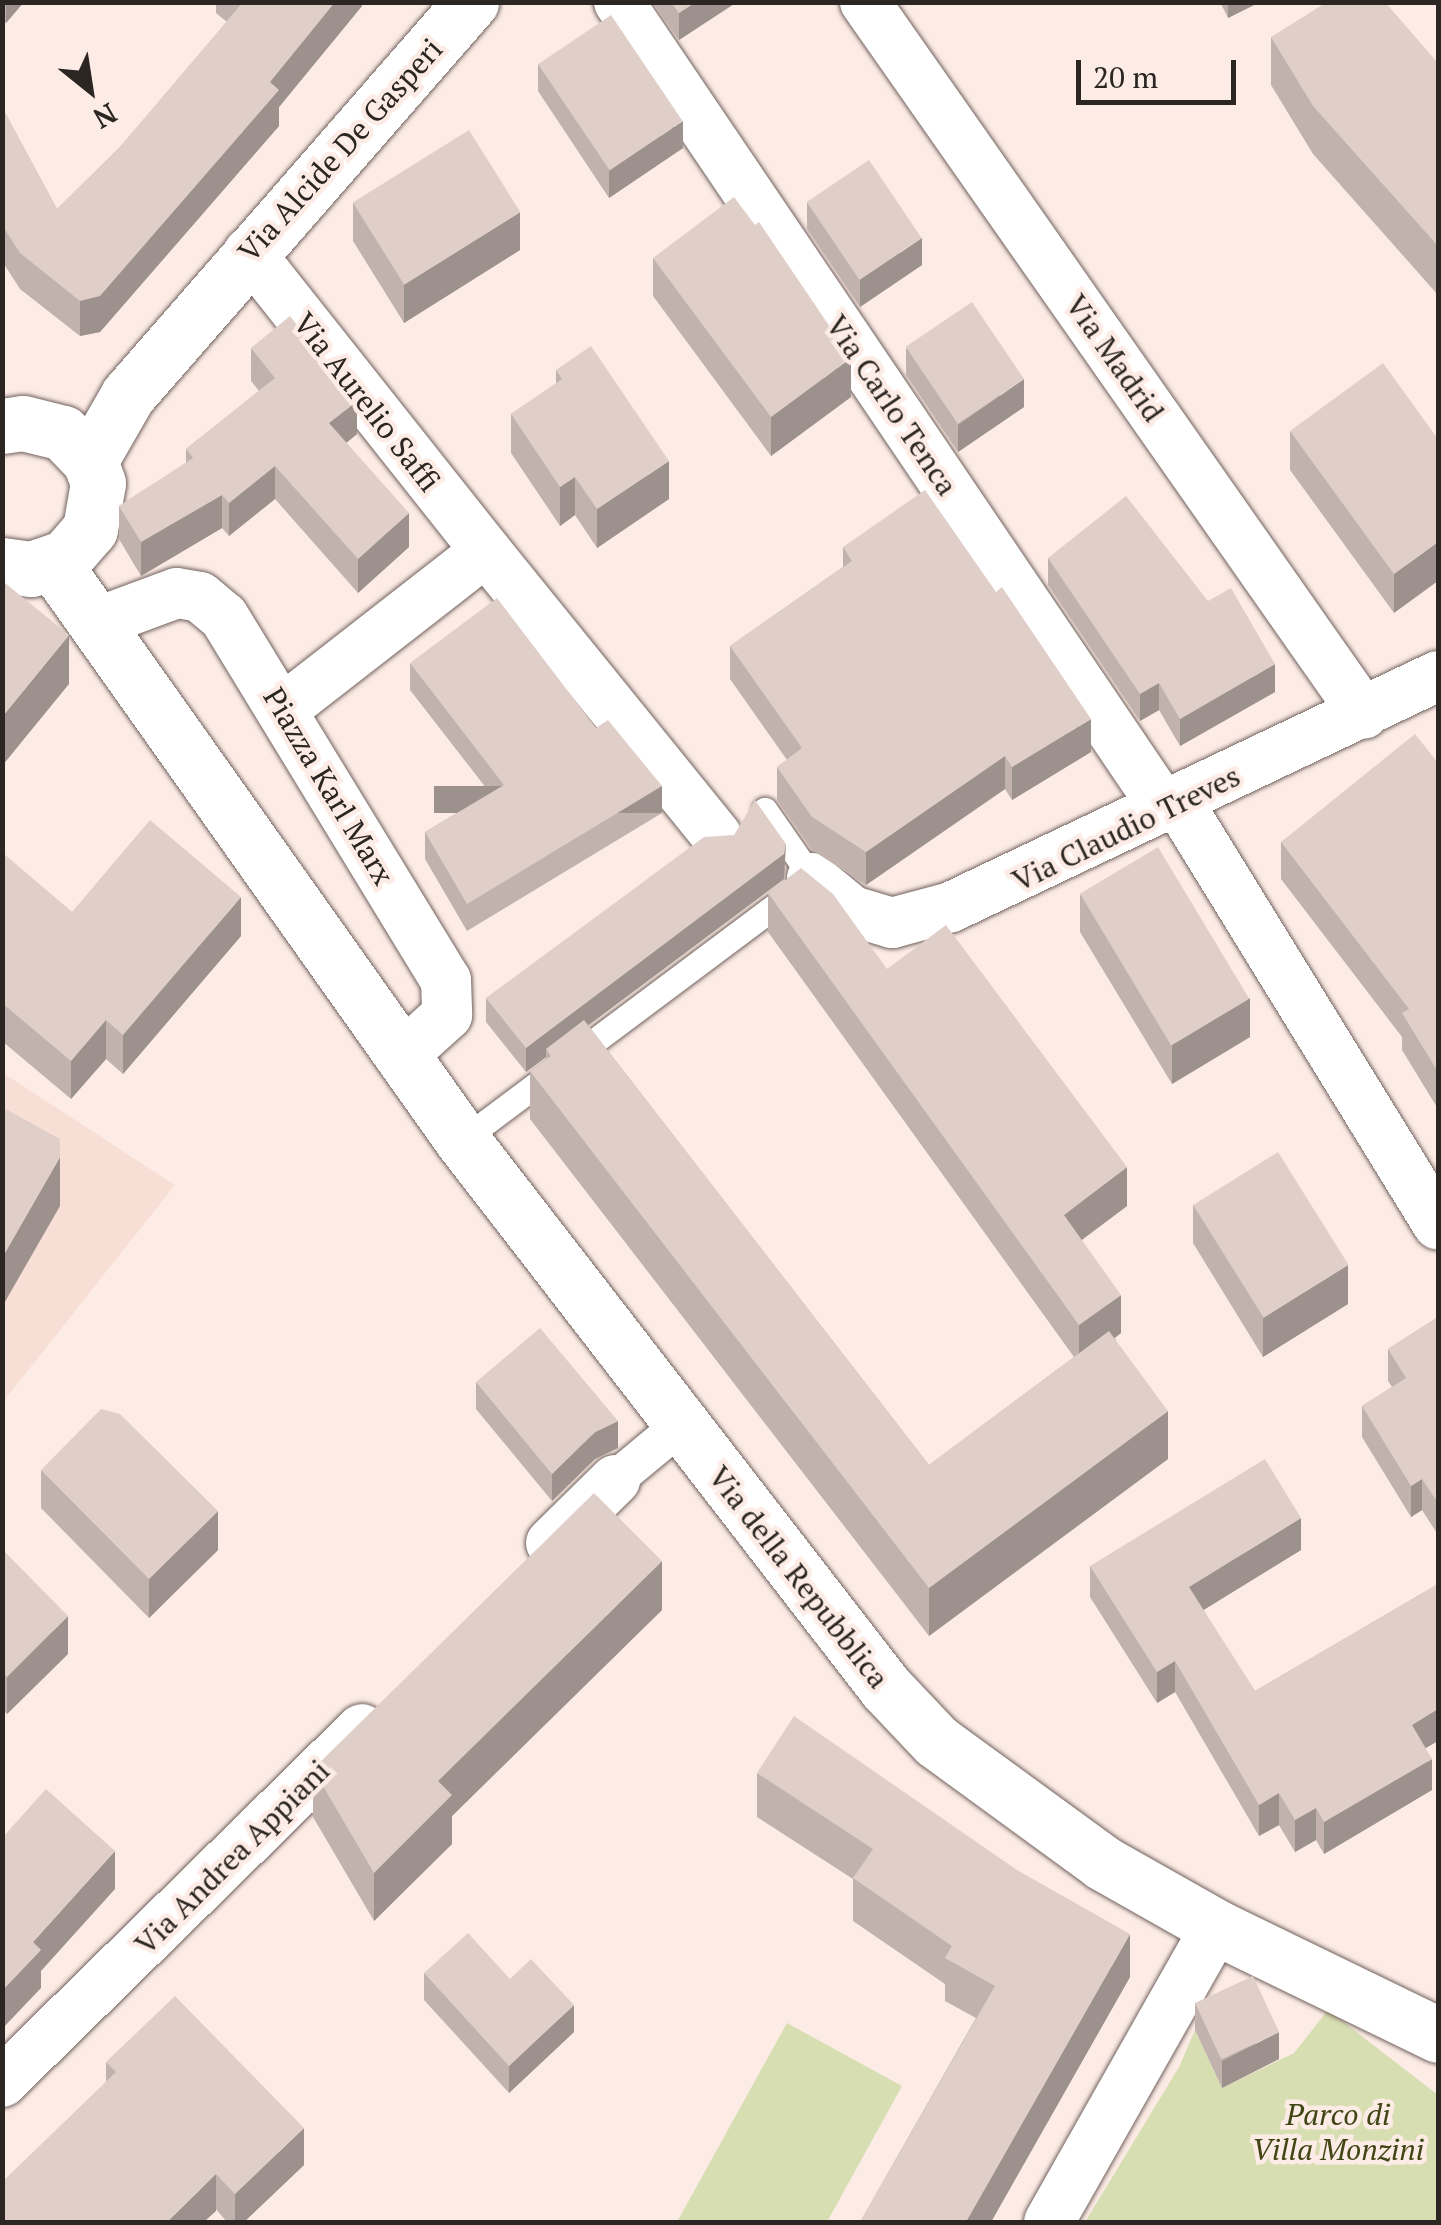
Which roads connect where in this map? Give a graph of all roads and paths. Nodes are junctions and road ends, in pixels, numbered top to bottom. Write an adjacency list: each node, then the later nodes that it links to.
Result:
1 (471, 2): 4 (street, Via Alcide De Gasperi)
2 (619, 2): 15 (street, Via Carlo Tenca)
3 (865, 2): 13 (street, Via Madrid)
4 (249, 252): 5 (street, Via Alcide De Gasperi); 8 (street, Via Aurelio Saffi)
5 (211, 298): 6 (street, Via Alcide De Gasperi); 7 (street, Via Alcide De Gasperi)
6 (24, 426): 7 (street)
7 (90, 460): 9 (street)
8 (486, 551): 12 (street); 17 (street, Via Aurelio Saffi)
9 (44, 559): 10 (street); 14 (street)
10 (112, 617): 12 (street, Piazza Karl Marx); 14 (street)
11 (1438, 676): 13 (street, Via Claudio Treves)
12 (282, 709): 19 (street, Piazza Karl Marx)
13 (1364, 714): 15 (street, Via Claudio Treves)
14 (164, 716): 19 (street)
15 (1171, 805): 18 (street, Via Claudio Treves); 21 (street, Via Carlo Tenca)
16 (764, 810): 18 (lane)
17 (717, 836)
18 (812, 878): 20 (lane)
19 (402, 1056): 20 (street)
20 (462, 1140): 22 (street, Via della Repubblica)
21 (1438, 1224)
22 (680, 1426): 23 (street); 26 (street, Via della Repubblica)
23 (615, 1480): 24 (street)
24 (516, 1578)
25 (402, 1690): 28 (street, Via Andrea Appiani)
26 (1216, 1927): 27 (street, Via della Repubblica); 29 (street)
27 (1438, 2036)
28 (2, 2082)
29 (1049, 2222)

